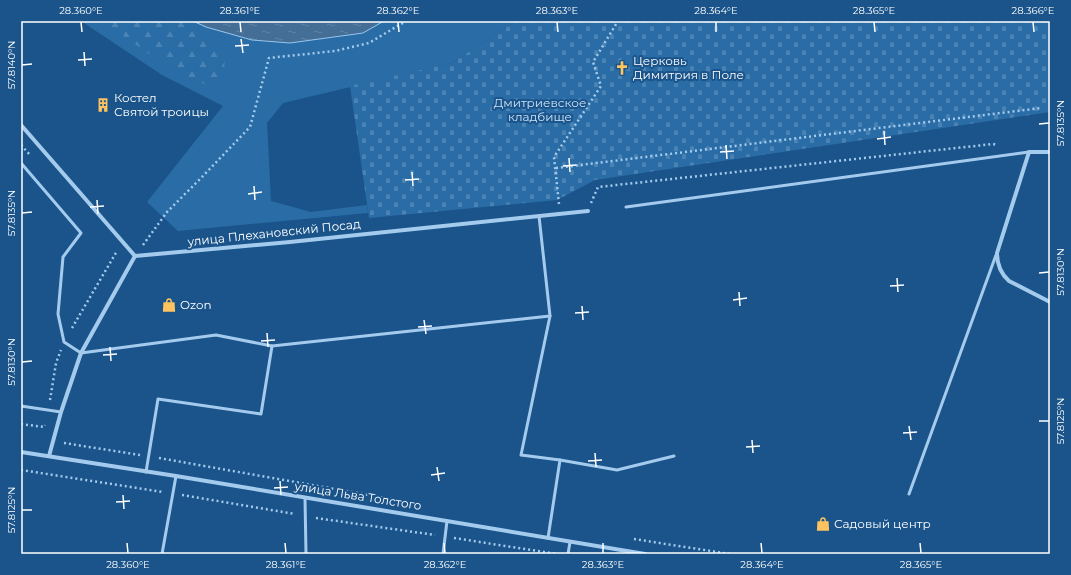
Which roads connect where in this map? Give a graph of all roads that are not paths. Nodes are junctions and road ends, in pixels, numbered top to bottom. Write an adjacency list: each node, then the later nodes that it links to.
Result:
1 (21, 125): 9 (street)
2 (1029, 152): 3 (street); 5 (lane); 8 (street)
3 (1050, 152)
4 (21, 163): 13 (lane)
5 (626, 207)
6 (588, 211): 7 (street, улица Плехановский Посад)
7 (539, 216): 9 (street, улица Плехановский Посад); 11 (lane)
8 (997, 253): 10 (street); 22 (lane)
9 (135, 256): 13 (street)
10 (1050, 302)
11 (550, 316): 12 (lane); 19 (lane)
12 (272, 346): 13 (lane); 20 (lane)
13 (81, 353): 15 (street)
14 (21, 406): 15 (lane)
15 (61, 412): 17 (street)
16 (21, 452): 17 (street, улица Льва Толстого)
17 (49, 456): 20 (street, улица Льва Толстого)
18 (674, 456): 19 (lane)
19 (560, 460): 25 (lane)
20 (146, 472): 21 (street, улица Льва Толстого)
21 (176, 476): 23 (street, улица Льва Толстого); 27 (lane)
22 (909, 494)
23 (305, 498): 24 (street, улица Льва Толстого); 28 (lane)
24 (448, 521): 25 (street, улица Льва Толстого); 29 (lane)
25 (548, 538): 26 (street, улица Льва Толстого)
26 (570, 542): 30 (lane); 31 (street, улица Льва Толстого)
27 (162, 554)
28 (306, 554)
29 (443, 554)
30 (568, 554)
31 (645, 554)

